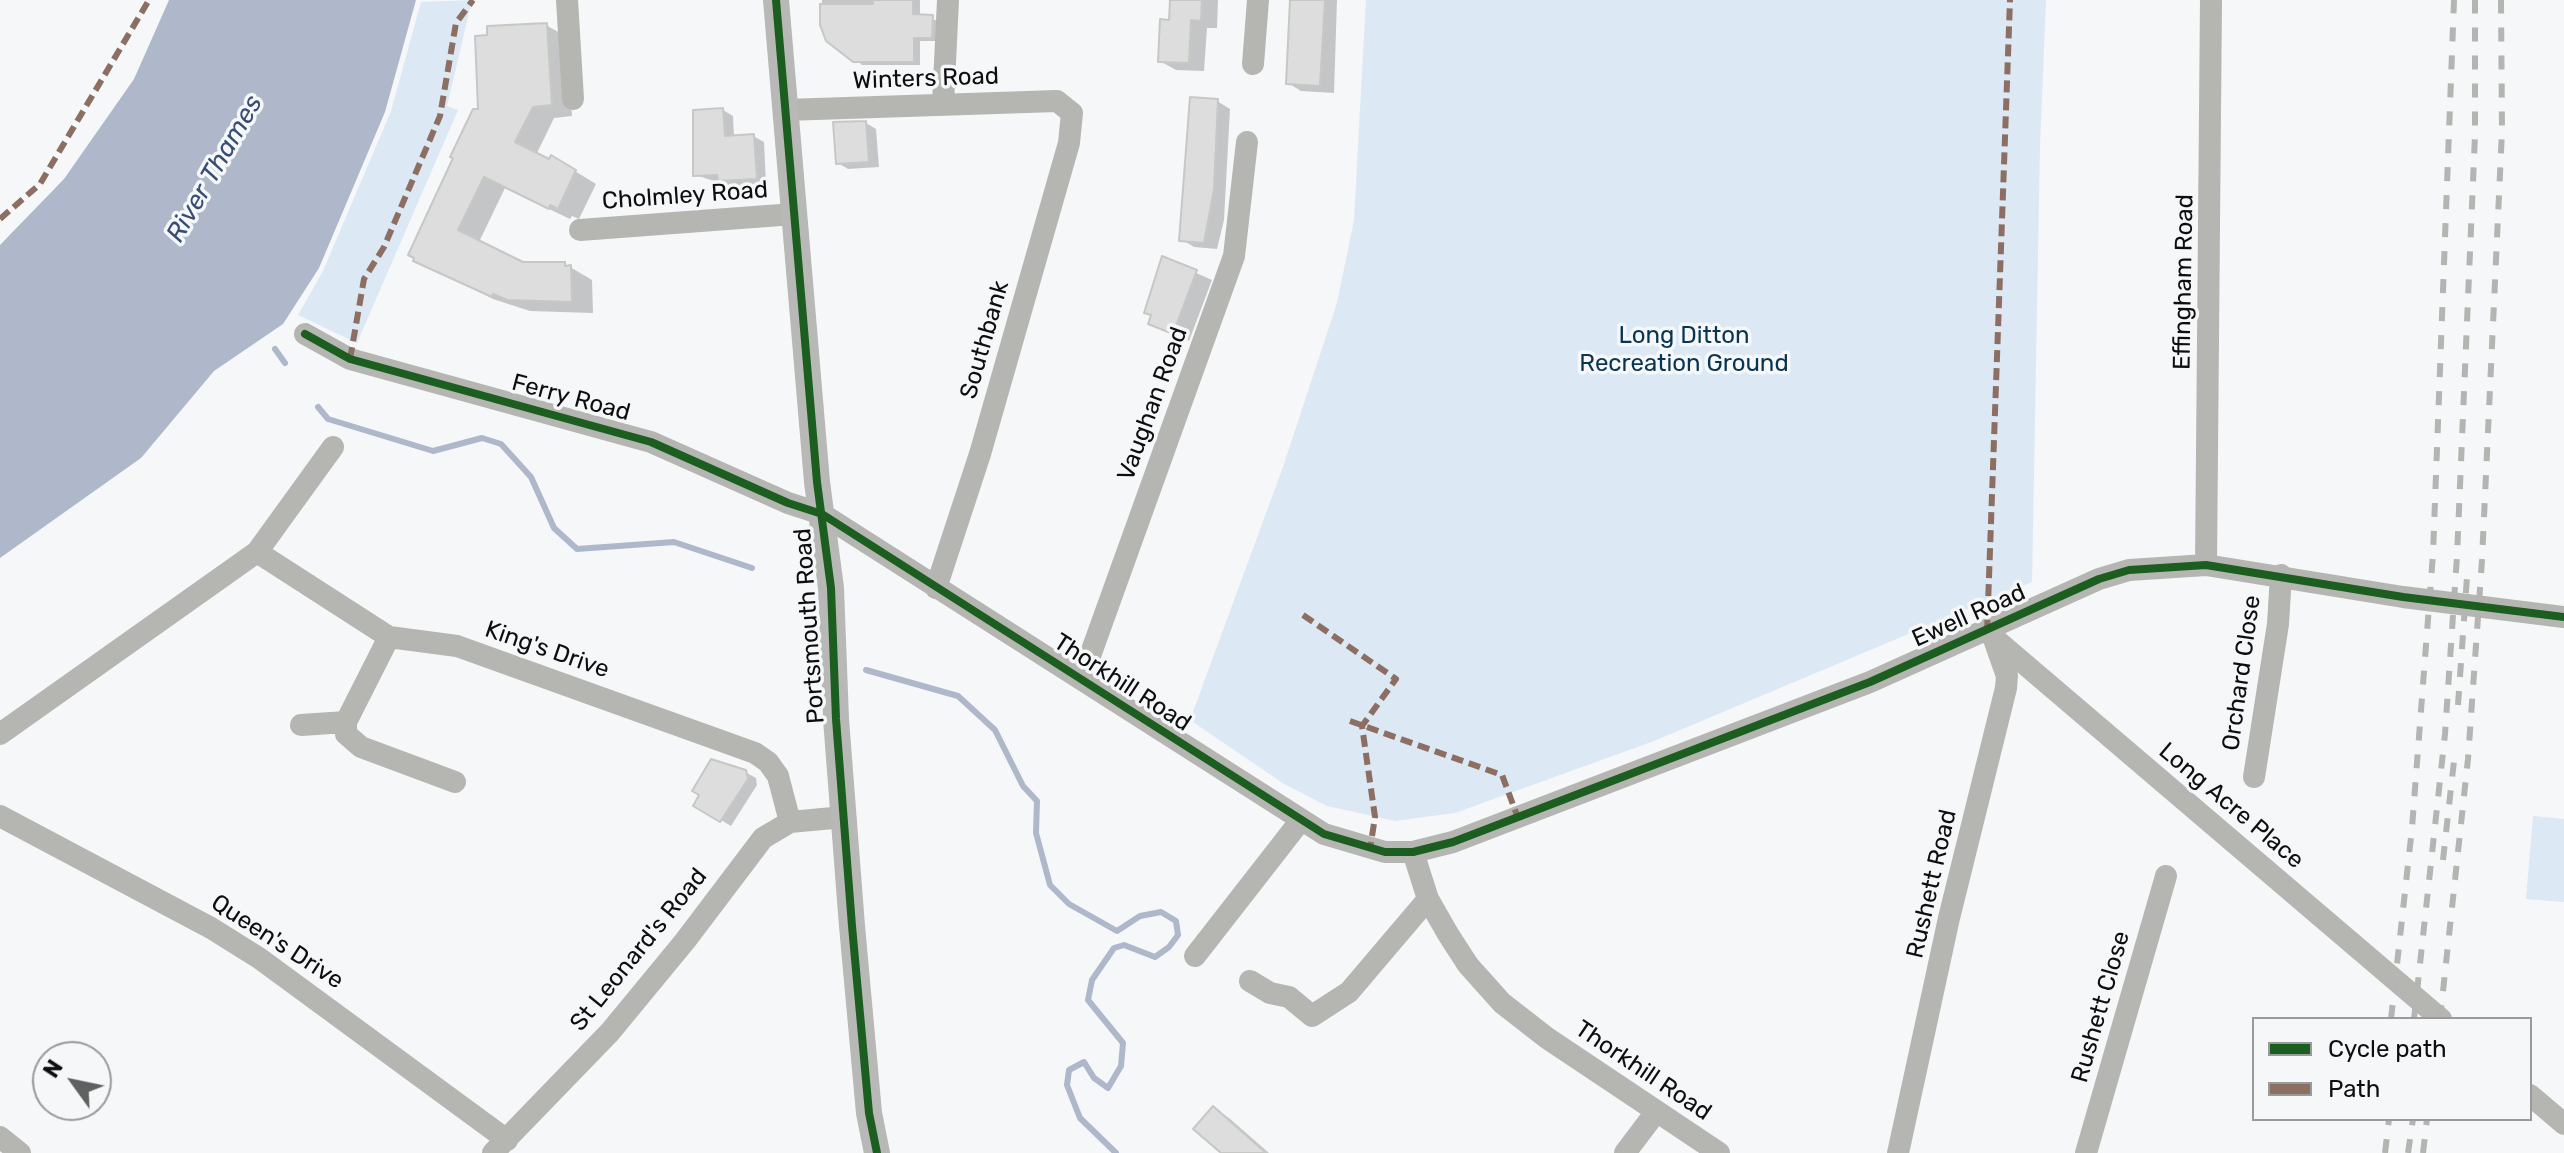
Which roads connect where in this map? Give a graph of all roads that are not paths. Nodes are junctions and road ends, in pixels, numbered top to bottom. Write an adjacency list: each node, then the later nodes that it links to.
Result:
1 (567, 0): 7 (street)
2 (776, 0): 10 (main road, Portsmouth Road)
3 (948, 0): 8 (street)
4 (1258, 0): 6 (street)
5 (2211, 0): 18 (street, Effingham Road)
6 (1253, 64)
7 (573, 99)
8 (943, 104): 9 (street, Winters Road); 10 (street, Winters Road)
9 (1067, 106): 20 (street, Southbank)
10 (786, 110): 12 (main road, Portsmouth Road)
11 (1247, 142): 24 (street, Vaughan Road)
12 (794, 214): 13 (street, Cholmley Road); 16 (main road, Portsmouth Road)
13 (580, 230)
14 (305, 334): 16 (street, Ferry Road)
15 (333, 447): 17 (street)
16 (822, 514): 20 (street, Thorkhill Road); 31 (main road, Portsmouth Road)
17 (257, 552): 23 (street, King's Drive); 27 (street)
18 (2206, 565): 19 (street, Ewell Road); 22 (street, Ewell Road)
19 (2281, 575): 21 (street, Ewell Road); 28 (street, Orchard Close)
20 (936, 588): 24 (street, Thorkhill Road)
21 (2564, 617)
22 (1987, 632): 34 (street, Ewell Road); 39 (street, Long Acre Place); 49 (street, Rushett Road)
23 (389, 637): 25 (street); 33 (street, King's Drive)
24 (1082, 678): 32 (street, Thorkhill Road)
25 (346, 722): 26 (street); 29 (street)
26 (301, 725)
27 (0, 734)
28 (2254, 777)
29 (455, 782)
30 (0, 816): 44 (street, Queen's Drive)
31 (844, 817): 33 (street); 46 (main road, Portsmouth Road)
32 (1301, 820): 34 (street, Thorkhill Road); 37 (street)
33 (790, 822): 44 (street, St Leonard's Road)
34 (1413, 852): 36 (street, Thorkhill Road)
35 (2166, 876): 50 (street, Rushett Close)
36 (1428, 899): 38 (street); 41 (street, Thorkhill Road)
37 (1195, 956)
38 (1250, 981)
39 (2439, 1017)
40 (2532, 1097): 42 (street)
41 (1656, 1112): 47 (street); 48 (street, Thorkhill Road)
42 (2564, 1124)
43 (0, 1137): 45 (street)
44 (500, 1146)
45 (20, 1153)
46 (877, 1153)
47 (1625, 1153)
48 (1719, 1153)
49 (1898, 1153)
50 (2086, 1153)

